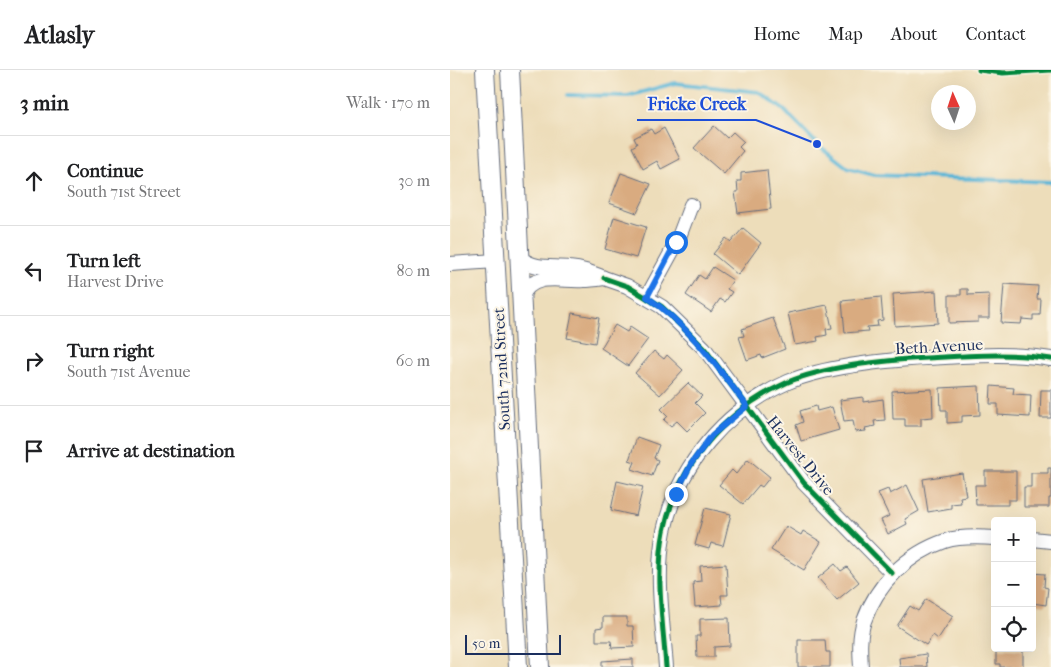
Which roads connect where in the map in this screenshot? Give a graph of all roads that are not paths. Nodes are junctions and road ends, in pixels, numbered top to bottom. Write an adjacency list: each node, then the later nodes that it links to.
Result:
1 (485, 70): 5 (main road, South 72nd Street)
2 (510, 70): 4 (main road, South 72nd Street)
3 (691, 205): 9 (street)
4 (520, 258): 7 (street, Harvest Drive); 8 (main road, South 72nd Street)
5 (496, 261): 6 (street); 16 (main road, South 72nd Street)
6 (450, 264)
7 (604, 278): 8 (street); 9 (street, Harvest Drive)
8 (522, 296): 17 (main road, South 72nd Street)
9 (647, 297): 11 (street, Harvest Drive)
10 (1051, 358): 11 (street, Beth Avenue)
11 (747, 406): 15 (street, Harvest Drive); 18 (street, Beth Avenue)
12 (991, 538): 15 (street)
13 (1036, 539): 14 (street)
14 (1051, 541)
15 (892, 573): 19 (street)
16 (518, 667)
17 (540, 667)
18 (666, 667)
19 (861, 667)

